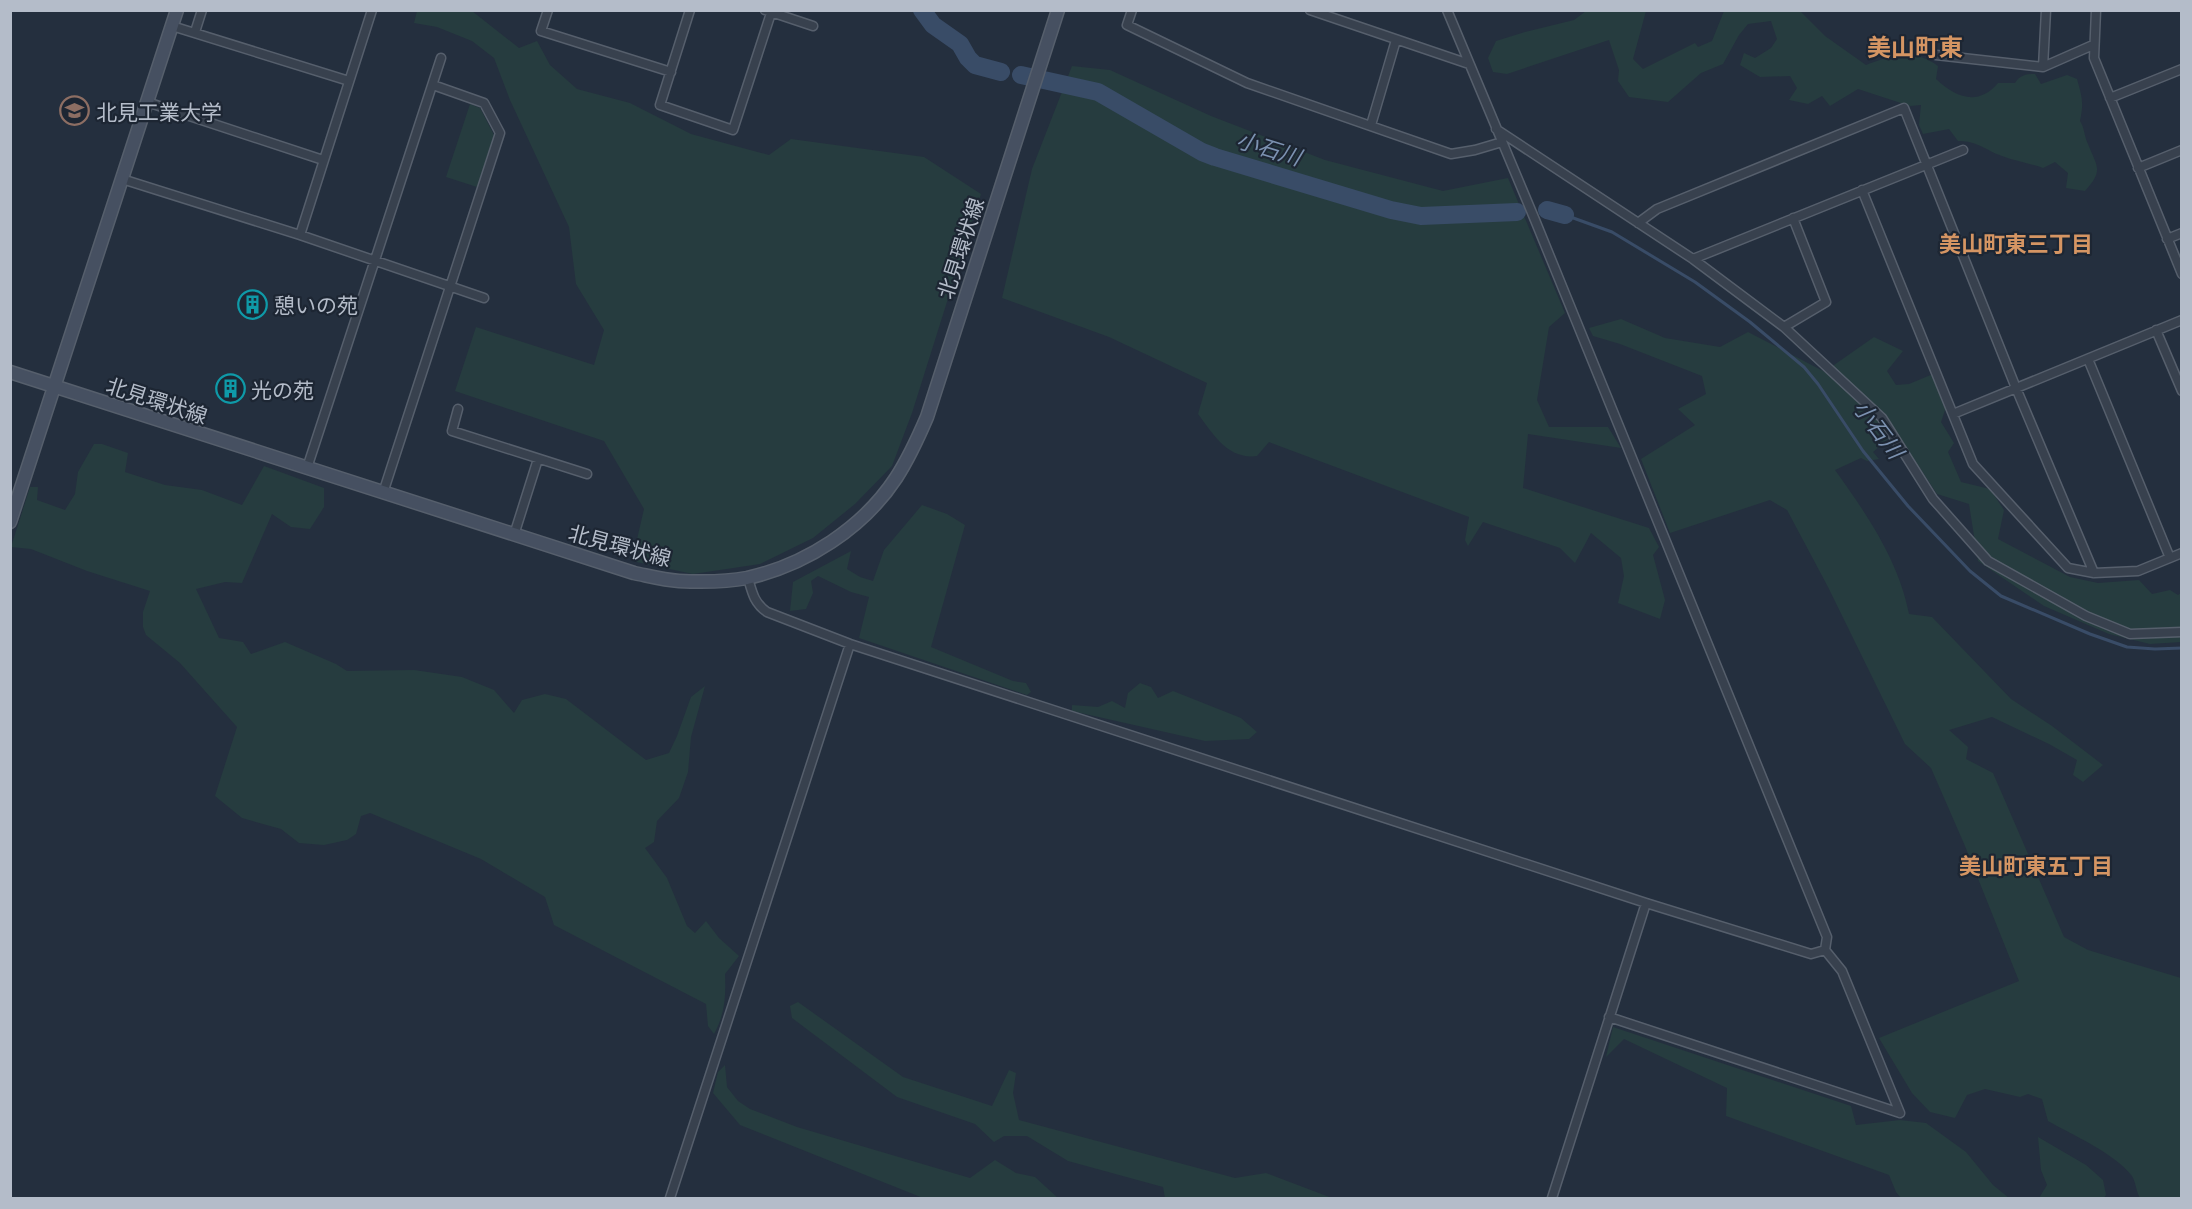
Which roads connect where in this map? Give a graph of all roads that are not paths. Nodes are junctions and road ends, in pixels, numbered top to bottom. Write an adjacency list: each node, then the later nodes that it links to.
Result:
1 (177, 10): 13 (main road)
2 (202, 10): 15 (street)
3 (372, 10): 24 (street)
4 (548, 10): 23 (street)
5 (690, 10): 23 (street)
6 (1058, 10): 67 (main road, 北見環状線)
7 (1132, 10): 28 (street)
8 (1310, 10): 16 (street)
9 (1447, 10): 20 (street)
10 (2046, 10): 21 (street)
11 (2096, 10): 17 (street)
12 (769, 11): 14 (street); 23 (street)
13 (172, 26): 15 (street); 27 (main road)
14 (813, 26)
15 (195, 32): 24 (street)
16 (1396, 40): 20 (street); 28 (street)
17 (2093, 45): 21 (street); 26 (street)
18 (1936, 55): 21 (street)
19 (441, 58): 25 (street)
20 (1469, 64): 29 (street)
21 (2043, 67)
22 (2181, 69): 26 (street)
23 (671, 72)
24 (349, 81): 33 (street)
25 (433, 85): 44 (street); 46 (street)
26 (2110, 98): 35 (street)
27 (147, 102): 33 (street); 36 (main road)
28 (1371, 125): 30 (street)
29 (1495, 129): 30 (street); 39 (street)
30 (1502, 142): 71 (street)
31 (1963, 150): 34 (street)
32 (2181, 150): 35 (street)
33 (323, 160): 41 (street)
34 (1925, 164): 37 (street); 39 (street); 54 (street)
35 (2138, 168): 42 (street)
36 (122, 179): 41 (street); 53 (main road)
37 (1863, 190): 38 (street); 57 (street)
38 (1793, 218): 43 (street); 49 (street)
39 (1638, 223): 43 (street)
40 (2181, 233): 42 (street)
41 (300, 235): 44 (street)
42 (2167, 239): 45 (street)
43 (1693, 259): 49 (street)
44 (374, 260): 46 (street); 59 (street)
45 (2181, 274)
46 (451, 286): 47 (street); 61 (street)
47 (484, 298)
48 (2181, 320): 50 (street)
49 (1784, 327): 68 (street)
50 (2156, 330): 51 (street); 55 (street)
51 (2088, 359): 54 (street); 65 (street)
52 (10, 372): 53 (main road, 北見環状線)
53 (54, 387): 59 (main road, 北見環状線); 62 (main road)
54 (2016, 388): 57 (street); 66 (street)
55 (2181, 391)
56 (458, 409): 58 (street)
57 (1953, 414): 66 (street)
58 (538, 459): 60 (street); 63 (street)
59 (307, 468): 61 (main road, 北見環状線)
60 (587, 474)
61 (383, 492): 63 (main road, 北見環状線)
62 (10, 522)
63 (514, 535): 67 (main road, 北見環状線)
64 (2181, 554): 65 (street)
65 (2170, 558): 66 (street)
66 (2094, 573)
67 (748, 578): 69 (street)
68 (2181, 632)
69 (850, 644): 70 (street); 73 (street)
70 (1646, 903): 71 (street); 72 (street)
71 (1825, 950): 72 (street)
72 (1609, 1017): 74 (street)
73 (670, 1198)
74 (1552, 1198)

